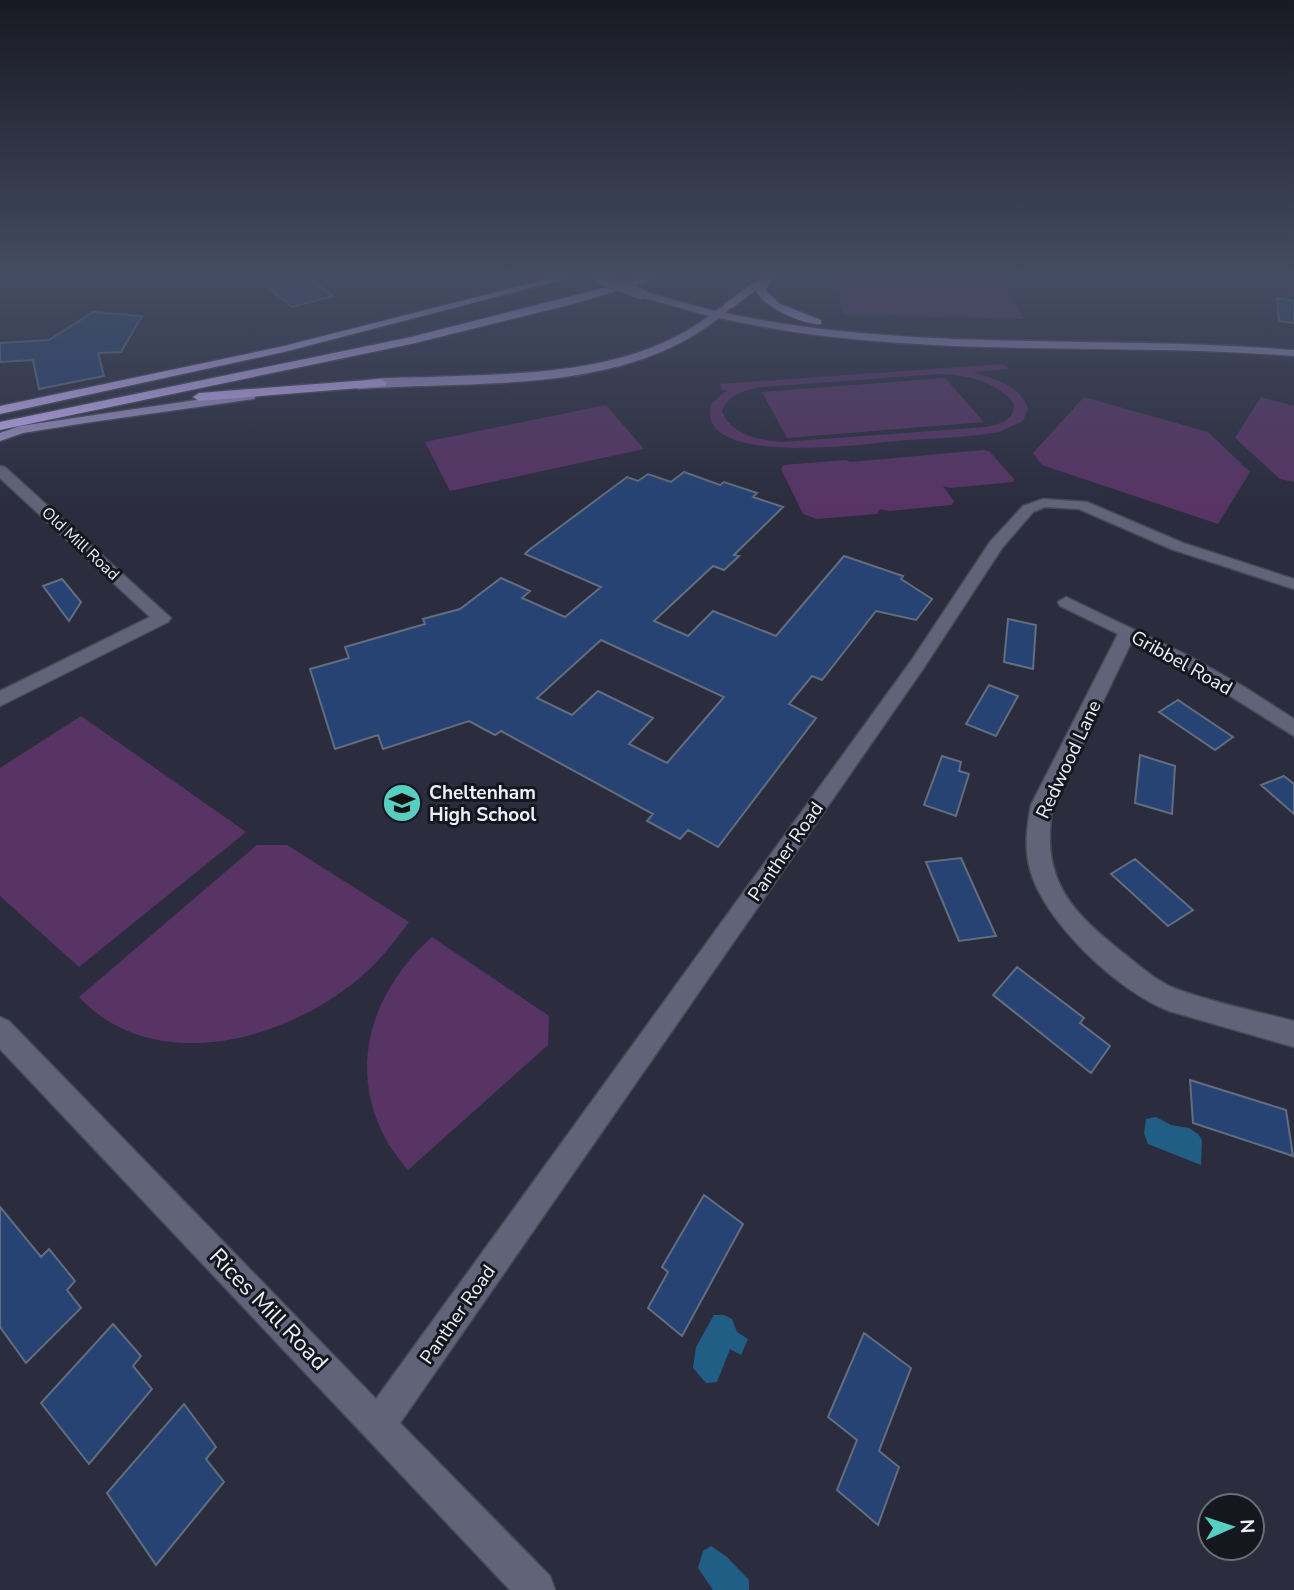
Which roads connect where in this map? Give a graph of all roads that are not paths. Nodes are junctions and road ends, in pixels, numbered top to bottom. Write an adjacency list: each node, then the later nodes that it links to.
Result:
1 (270, 352): 6 (highway)
2 (314, 352): 6 (highway)
3 (356, 352): 7 (highway)
4 (642, 352): 5 (main road)
5 (382, 383): 7 (highway); 8 (main road)
6 (0, 412)
7 (0, 427)
8 (0, 437)
9 (0, 470): 10 (street, Old Mill Road)
10 (24, 490): 11 (street); 15 (street, Old Mill Road)
11 (0, 495)
12 (1294, 584): 19 (street, Panther Road)
13 (1066, 602): 14 (street, Gribbel Road)
14 (1128, 632): 16 (street, Gribbel Road); 18 (street, Redwood Lane)
15 (0, 699)
16 (1292, 725)
17 (0, 1030): 19 (street, Rices Mill Road)
18 (1294, 1034)
19 (379, 1424): 20 (street, Rices Mill Road)
20 (536, 1590)

